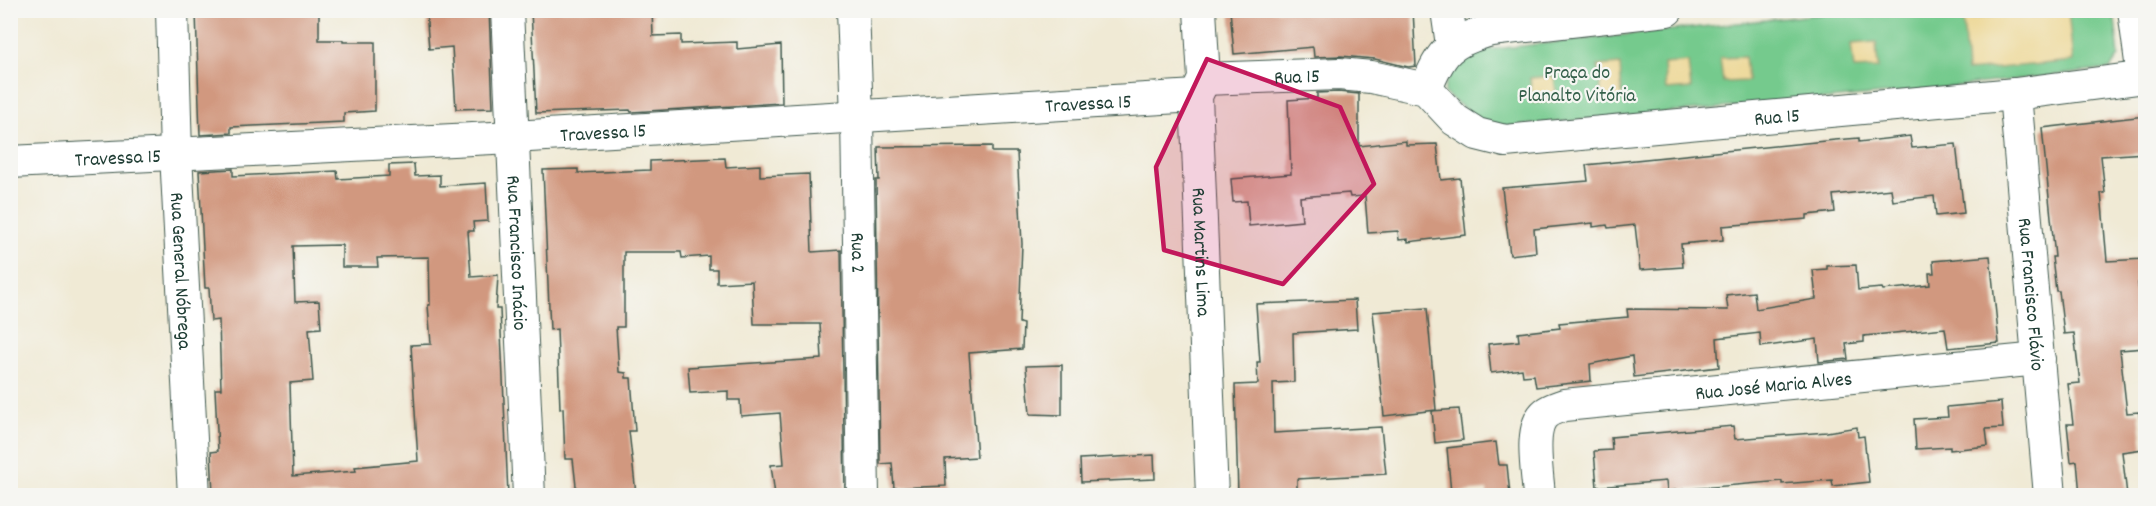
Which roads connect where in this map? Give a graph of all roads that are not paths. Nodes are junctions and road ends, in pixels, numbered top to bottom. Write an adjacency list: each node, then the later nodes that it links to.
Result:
1 (172, 10): 15 (street, Rua General Nóbrega)
2 (507, 10): 14 (street, Rua Francisco Inácio)
3 (853, 10): 13 (street, Rua 2)
4 (1200, 10): 10 (street, Rua Martins Lima)
5 (1447, 10): 8 (street)
6 (1667, 10): 8 (street)
7 (2134, 10): 9 (street)
8 (1452, 45): 11 (street)
9 (2144, 77): 12 (street, Rua 15)
10 (1200, 87): 11 (street, Rua 15); 13 (street, Travessa 15); 21 (street, Rua Martins Lima)
11 (1426, 89): 12 (street, Rua 15)
12 (2015, 94): 17 (street, Rua Francisco Flávio)
13 (858, 117): 14 (street, Travessa 15); 20 (street, Rua 2)
14 (513, 137): 15 (street, Travessa 15); 19 (street, Rua Francisco Inácio)
15 (176, 154): 16 (street, Travessa 15); 18 (street, Rua General Nóbrega)
16 (10, 162)
17 (2039, 359): 22 (street, Rua José Maria Alves); 23 (street, Rua Francisco Flávio)
18 (194, 495)
19 (529, 495)
20 (863, 495)
21 (1212, 495)
22 (1539, 495)
23 (2050, 495)

